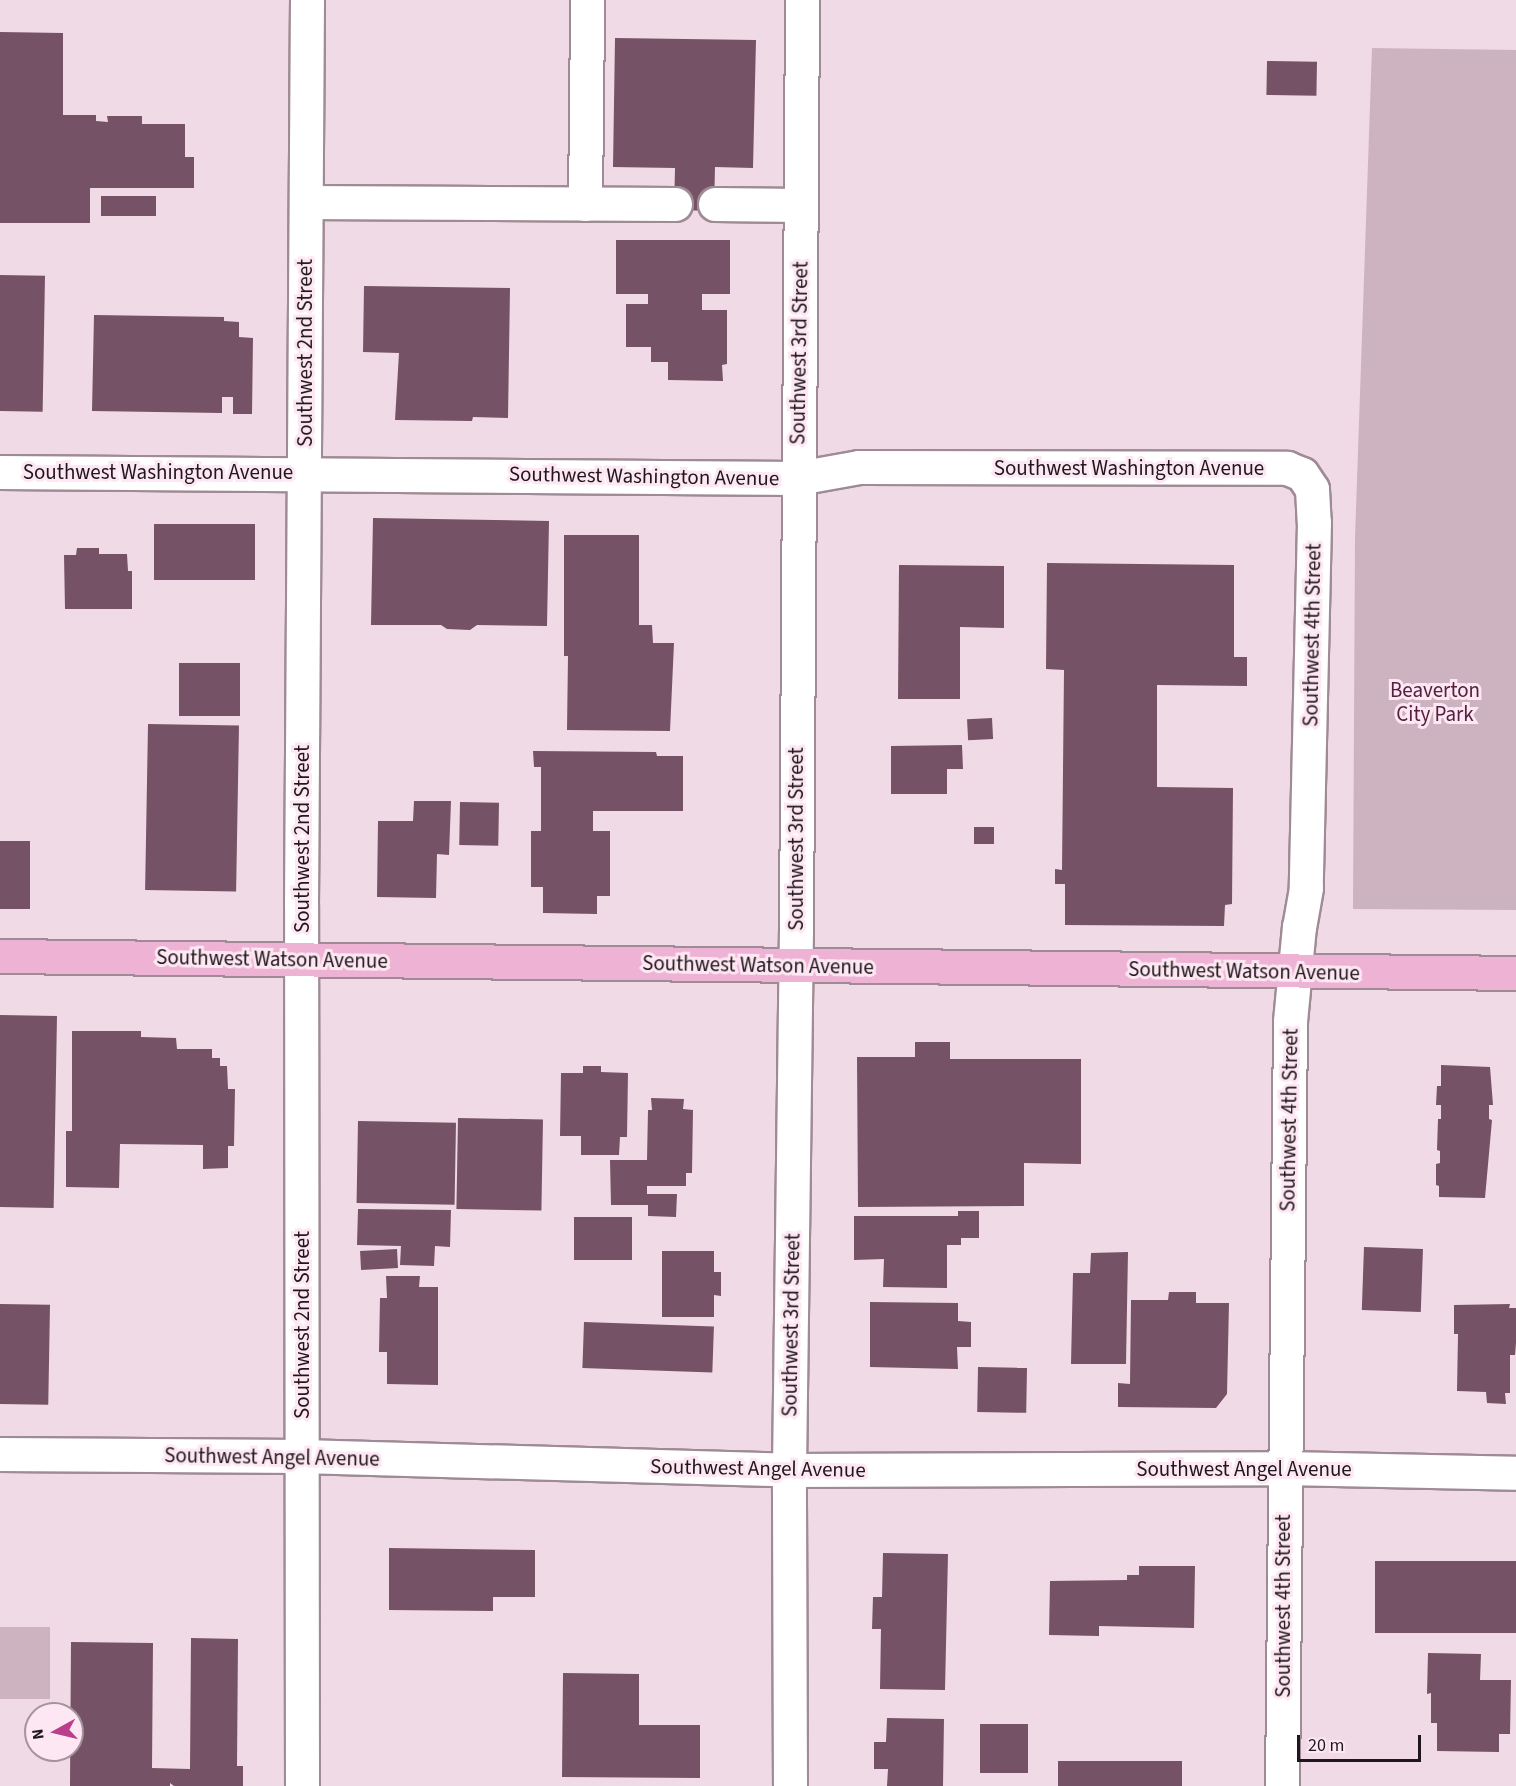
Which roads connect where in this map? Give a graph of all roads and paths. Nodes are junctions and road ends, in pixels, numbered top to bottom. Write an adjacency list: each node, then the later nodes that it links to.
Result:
1 (307, 0): 4 (street, Southwest 2nd Street)
2 (587, 0): 5 (street)
3 (802, 0): 8 (street, Southwest 3rd Street)
4 (306, 202): 5 (street); 11 (street, Southwest 2nd Street)
5 (585, 204): 6 (street)
6 (675, 204)
7 (714, 204): 8 (street)
8 (800, 205): 12 (street, Southwest 3rd Street)
9 (1287, 468): 12 (street, Southwest Washington Avenue); 16 (street, Southwest 4th Street)
10 (0, 472): 11 (street, Southwest Washington Avenue)
11 (305, 473): 12 (street, Southwest Washington Avenue); 14 (street, Southwest 2nd Street)
12 (798, 478): 15 (street, Southwest 3rd Street)
13 (0, 956): 14 (main road, Southwest Watson Avenue)
14 (301, 959): 15 (main road, Southwest Watson Avenue); 19 (street, Southwest 2nd Street)
15 (796, 965): 16 (main road, Southwest Watson Avenue); 21 (street, Southwest 3rd Street)
16 (1294, 972): 17 (main road, Southwest Watson Avenue); 20 (street, Southwest 4th Street)
17 (1516, 973)
18 (0, 1454): 19 (street, Southwest Angel Avenue)
19 (302, 1456): 21 (street, Southwest Angel Avenue); 23 (street, Southwest 2nd Street)
20 (1285, 1468): 21 (street, Southwest Angel Avenue); 22 (street, Southwest Angel Avenue); 25 (street, Southwest 4th Street)
21 (789, 1470): 24 (street, Southwest 3rd Street)
22 (1516, 1473)
23 (302, 1786)
24 (790, 1786)
25 (1282, 1786)

